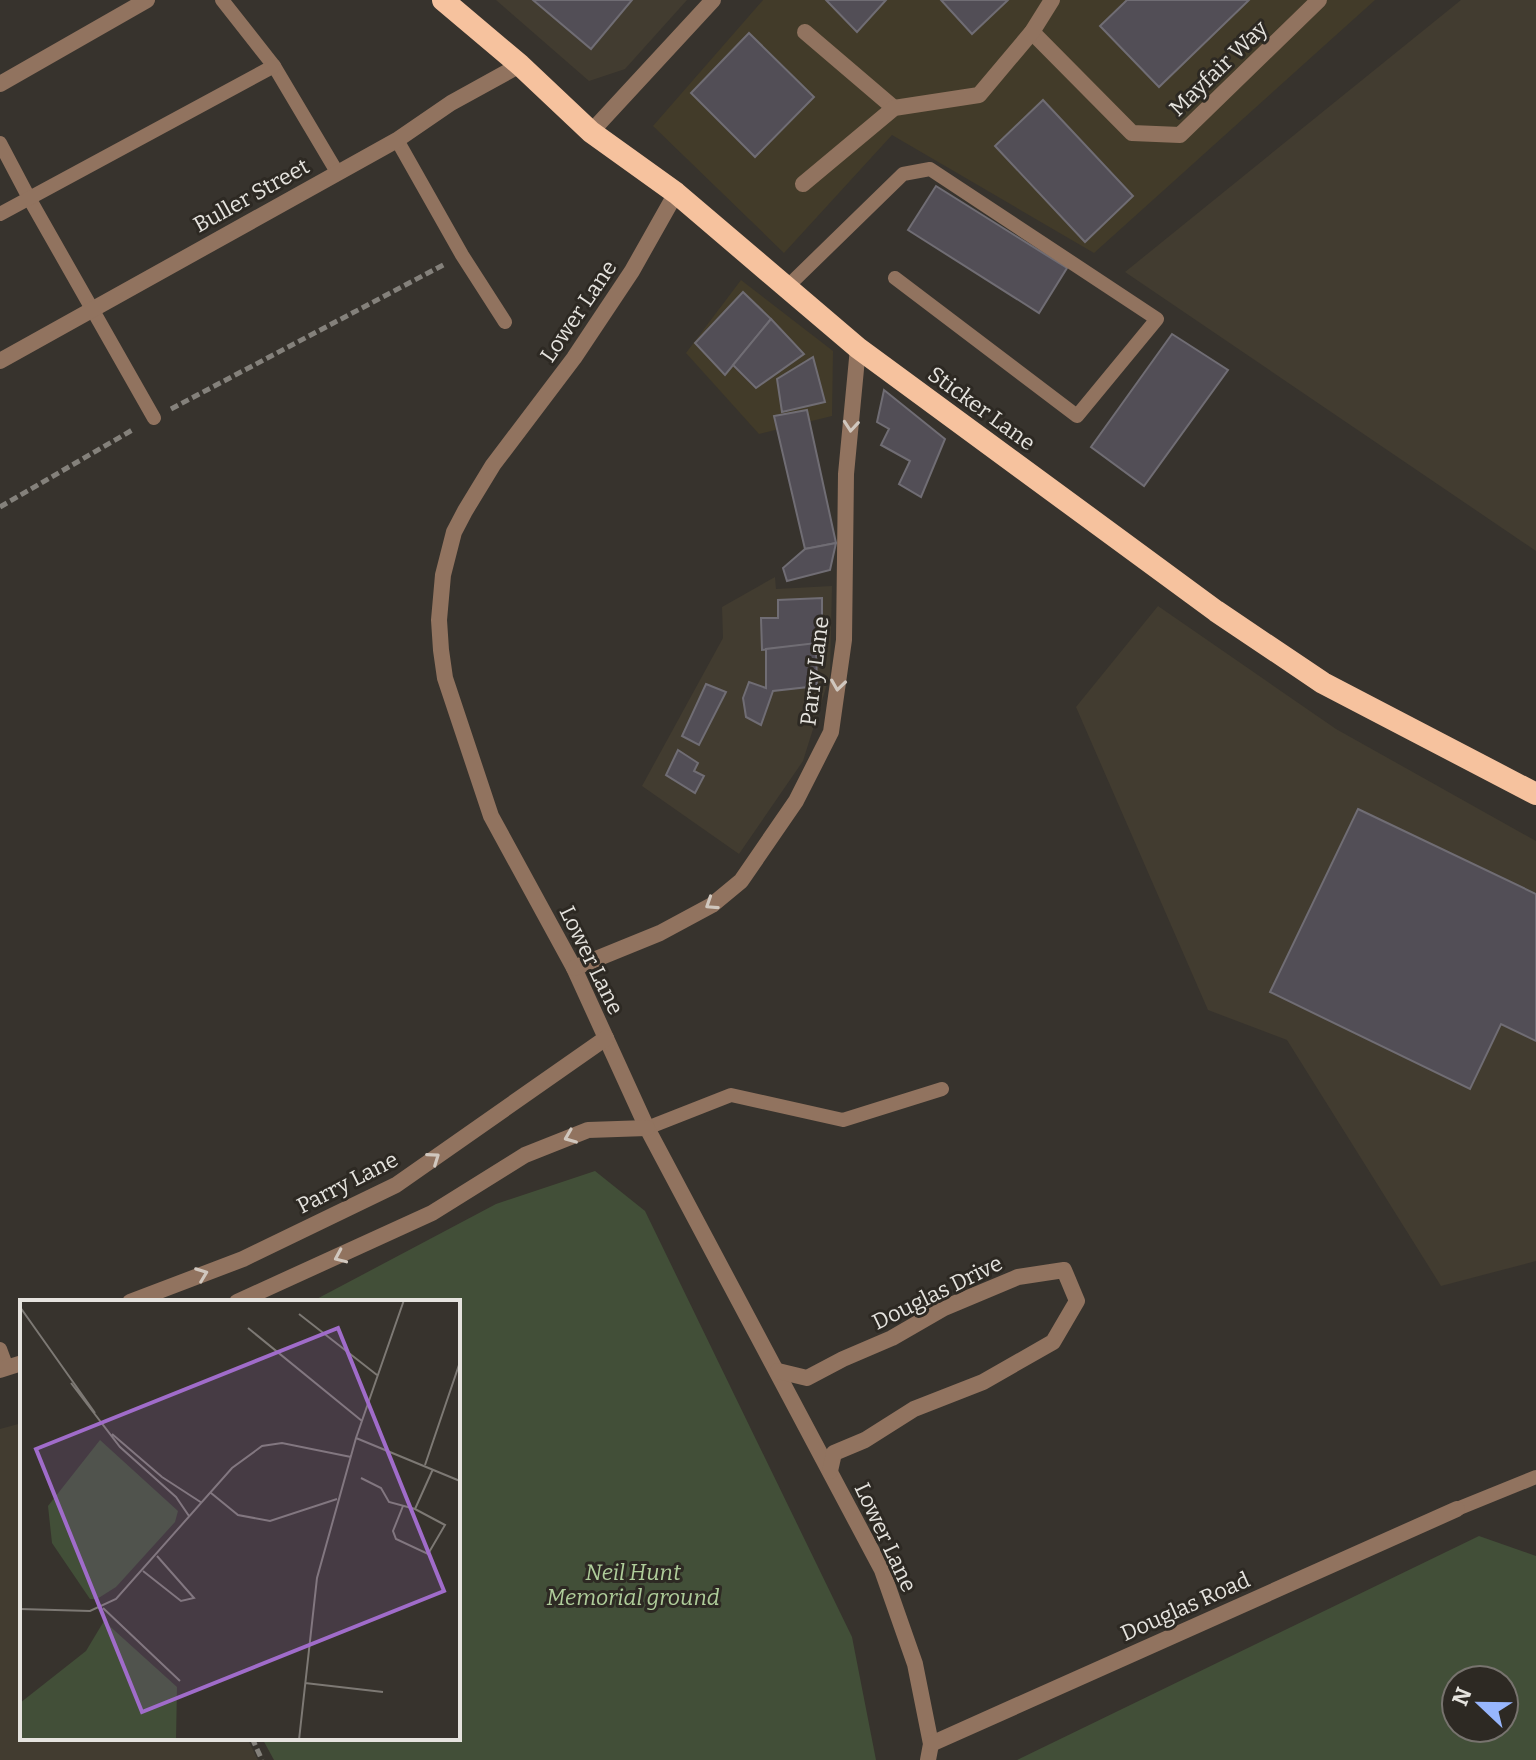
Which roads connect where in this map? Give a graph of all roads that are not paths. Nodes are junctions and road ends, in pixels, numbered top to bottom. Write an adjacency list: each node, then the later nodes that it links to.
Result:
1 (147, 0): 11 (street)
2 (222, 0): 10 (lane)
3 (443, 0): 9 (highway, Sticker Lane)
4 (713, 0): 13 (street)
5 (1052, 0): 8 (street)
6 (1319, 0): 8 (street, Mayfair Way)
7 (805, 32): 12 (street)
8 (1032, 32): 12 (street)
9 (520, 65): 13 (highway, Sticker Lane); 14 (street, Buller Street)
10 (274, 66): 16 (lane); 19 (lane)
11 (0, 84)
12 (894, 108): 17 (street)
13 (591, 132): 18 (highway, Sticker Lane)
14 (397, 140): 16 (street, Buller Street); 24 (lane)
15 (0, 143): 19 (lane)
16 (337, 172): 23 (street, Buller Street)
17 (803, 184)
18 (676, 193): 22 (highway, Sticker Lane); 29 (street, Lower Lane)
19 (29, 198): 20 (lane); 23 (lane)
20 (0, 214)
21 (895, 278): 22 (lane)
22 (786, 288): 25 (highway, Sticker Lane)
23 (92, 309): 26 (street, Buller Street); 27 (lane)
24 (505, 322)
25 (858, 348): 28 (highway, Sticker Lane); 29 (street, Parry Lane, one-way to 29)
26 (0, 361)
27 (154, 418)
28 (1536, 794)
29 (574, 968): 30 (street, Lower Lane)
30 (606, 1038): 32 (street, Lower Lane); 33 (street, Parry Lane, one-way to 30)
31 (942, 1089): 32 (lane)
32 (647, 1128): 34 (street, one-way to 34); 37 (street, Lower Lane)
33 (135, 1300)
34 (241, 1300)
35 (0, 1349): 36 (lane)
36 (10, 1367)
37 (778, 1371): 38 (street, Lower Lane); 38 (street, Douglas Drive)
38 (830, 1471): 41 (street, Lower Lane)
39 (1536, 1477): 40 (lane)
40 (1457, 1509): 41 (street, Douglas Road)
41 (930, 1752)

